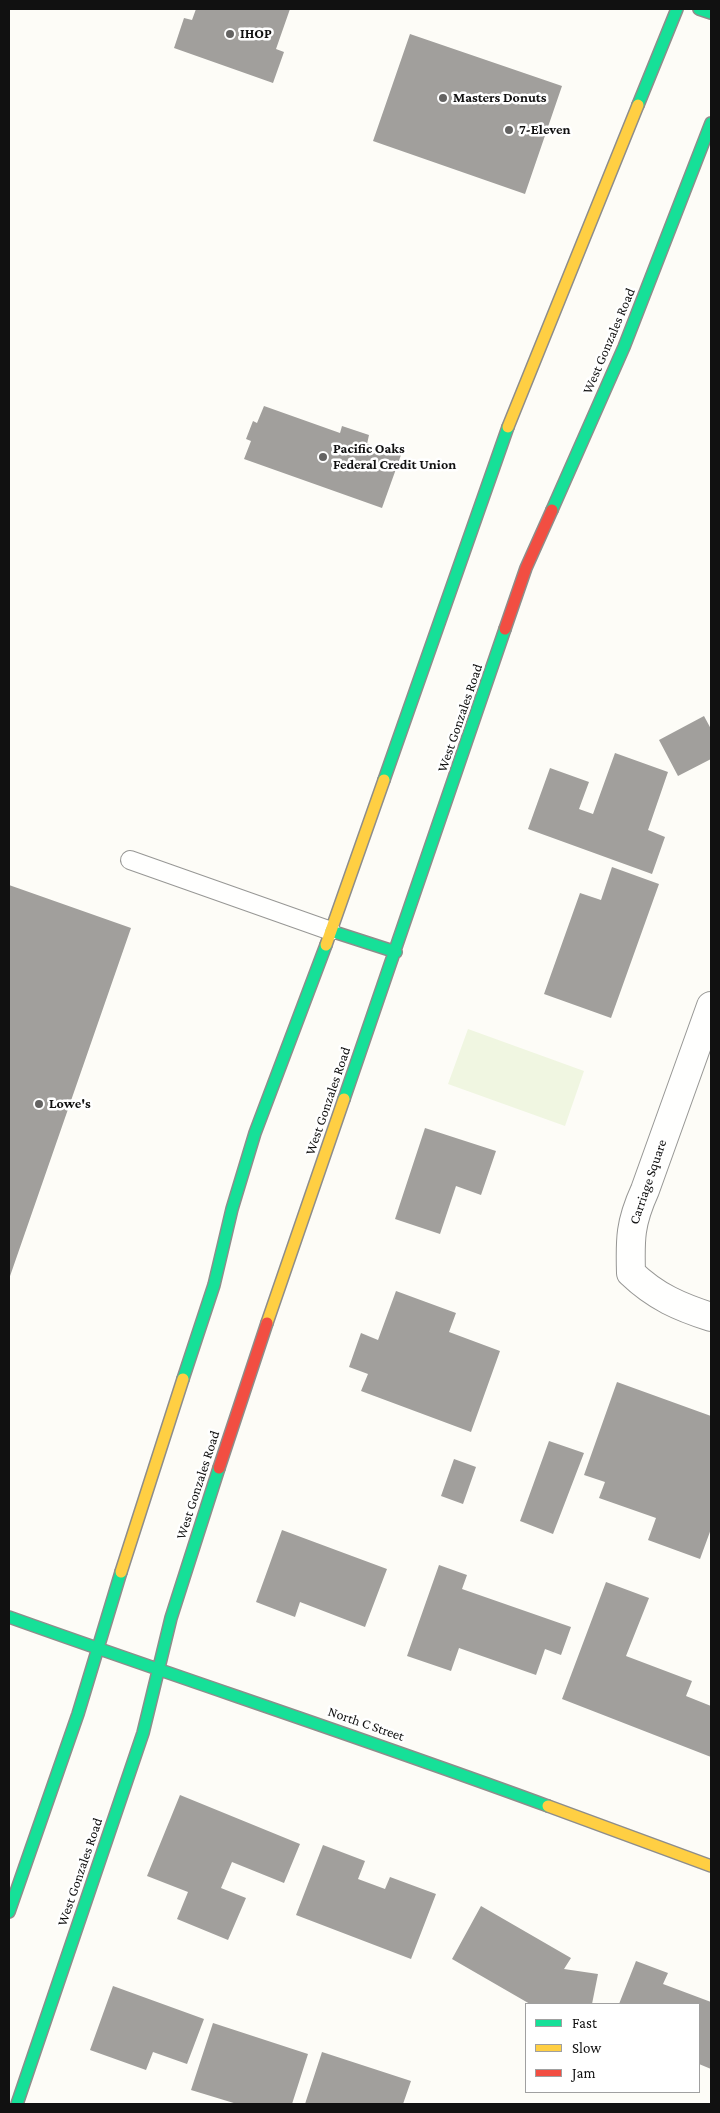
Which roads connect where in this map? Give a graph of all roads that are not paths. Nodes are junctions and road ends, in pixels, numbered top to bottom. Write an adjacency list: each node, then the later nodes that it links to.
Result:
1 (677, 9): 6 (main road)
2 (699, 9): 3 (main road)
3 (711, 13)
4 (711, 123): 7 (main road, West Gonzales Road)
5 (130, 860): 6 (lane)
6 (331, 931): 7 (main road); 11 (main road)
7 (396, 952): 12 (main road, West Gonzales Road)
8 (711, 1006): 9 (street, Carriage Square)
9 (711, 1318)
10 (9, 1616): 11 (main road, North C Street)
11 (98, 1648): 12 (main road, North C Street); 14 (main road)
12 (159, 1671): 13 (main road, North C Street); 15 (main road, West Gonzales Road)
13 (711, 1866)
14 (9, 1912)
15 (17, 2104)

